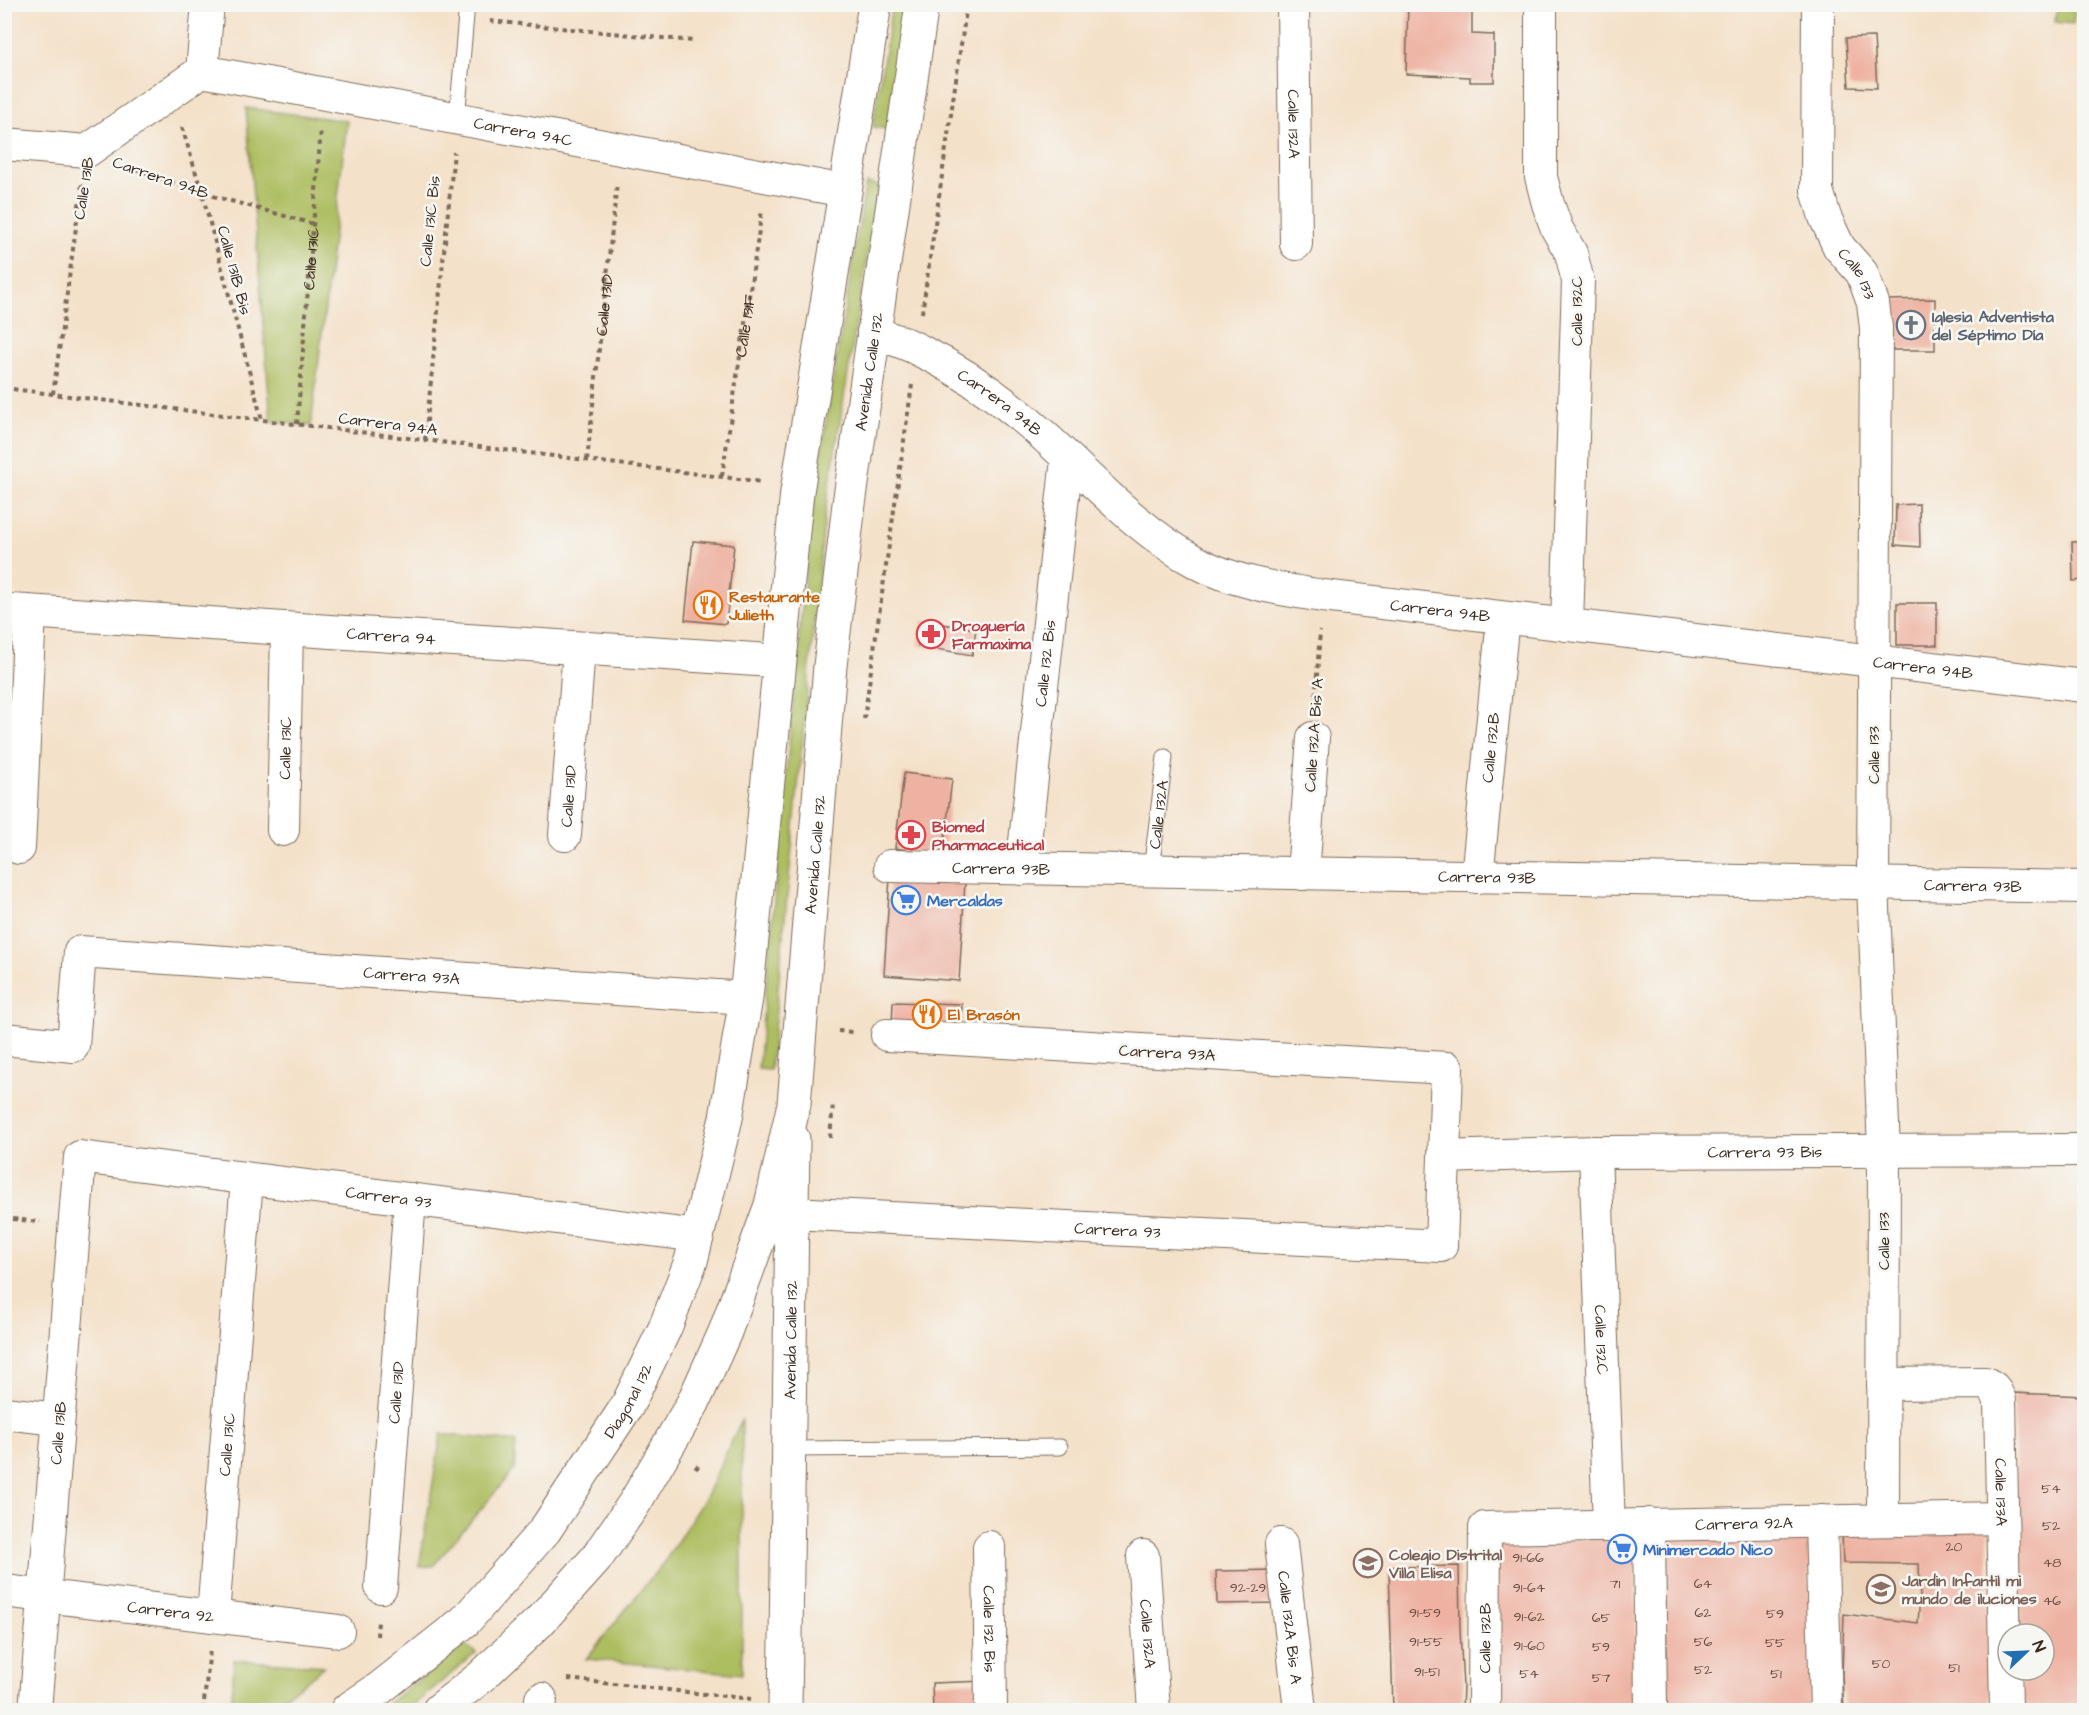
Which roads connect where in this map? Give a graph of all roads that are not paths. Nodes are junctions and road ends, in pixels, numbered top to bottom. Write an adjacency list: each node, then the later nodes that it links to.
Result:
1 (208, 4): 8 (street)
2 (875, 4): 11 (main road)
3 (922, 4): 13 (main road, Avenida Calle 132)
4 (1293, 4): 12 (street, Calle 132A)
5 (1541, 4): 17 (street, Calle 132C)
6 (1818, 4): 21 (street, Calle 133)
7 (466, 11): 9 (lane)
8 (202, 71): 9 (street, Carrera 94C); 10 (street, Calle 131B)
9 (457, 118): 11 (street, Carrera 94C)
10 (4, 144)
11 (845, 191): 20 (main road)
12 (1296, 244)
13 (873, 332): 14 (street, Carrera 94B); 38 (main road, Avenida Calle 132)
14 (1067, 459): 16 (street, Carrera 94B); 29 (street, Calle 132 Bis)
15 (17, 611): 18 (main road, Carrera 94); 27 (street)
16 (1503, 618): 17 (street, Carrera 94B); 32 (street, Calle 132B)
17 (1567, 625): 21 (street, Carrera 94B)
18 (287, 629): 19 (main road, Carrera 94); 25 (street, Calle 131C)
19 (579, 648): 20 (main road, Carrera 94); 26 (street, Calle 131D)
20 (778, 661): 35 (main road)
21 (1874, 661): 22 (street, Carrera 94B); 33 (street, Calle 133)
22 (2085, 686)
23 (1313, 738): 31 (street, Calle 132A Bis A)
24 (1165, 757): 30 (lane, Calle 132A)
25 (283, 830)
26 (564, 835)
27 (19, 848)
28 (890, 867): 29 (street, Carrera 93B)
29 (1022, 869): 30 (street, Carrera 93B)
30 (1151, 871): 31 (street, Carrera 93B)
31 (1303, 874): 32 (street, Carrera 93B)
32 (1477, 877): 33 (street, Carrera 93B)
33 (1873, 884): 34 (street, Carrera 93B); 39 (street, Calle 133)
34 (2085, 887)
35 (746, 998): 37 (street, Carrera 93A); 47 (main road, Diagonal 132)
36 (887, 1035): 43 (street, Carrera 93A)
37 (4, 1039)
38 (794, 1104): 46 (main road, Avenida Calle 132); 69 (main road)
39 (1884, 1150): 40 (street, Carrera 93 Bis); 41 (street, Carrera 93 Bis); 48 (street, Calle 133)
40 (2085, 1150)
41 (1595, 1152): 43 (street, Carrera 93 Bis); 57 (street, Calle 132C)
42 (80, 1157): 44 (street, Carrera 93); 50 (street, Calle 131B)
43 (1444, 1157): 46 (street, Carrera 93)
44 (247, 1179): 45 (street, Carrera 93); 65 (street, Calle 131C)
45 (410, 1199): 47 (street, Carrera 93); 62 (street, Calle 131D)
46 (792, 1213): 52 (main road, Avenida Calle 132)
47 (698, 1236): 68 (main road, Diagonal 132)
48 (1883, 1384): 53 (street, Calle 133A); 54 (street, Calle 133)
49 (4, 1413): 50 (street)
50 (58, 1419): 64 (street, Calle 131B)
51 (1060, 1447): 52 (lane)
52 (789, 1449): 70 (main road, Avenida Calle 132)
53 (2002, 1518): 54 (street, Carrera 92A); 77 (street, Calle 133A)
54 (1883, 1520): 55 (street, Carrera 92A)
55 (1821, 1521): 56 (street, Carrera 92A); 76 (street)
56 (1649, 1524): 57 (street, Carrera 92A); 75 (street)
57 (1609, 1526): 58 (street, Carrera 92A)
58 (1485, 1528): 74 (street, Calle 132B)
59 (1281, 1544): 73 (street, Calle 132A Bis A)
60 (989, 1547): 71 (street, Calle 132 Bis)
61 (1143, 1556): 72 (street, Calle 132A)
62 (381, 1587)
63 (4, 1591): 64 (street, Carrera 92)
64 (44, 1596): 65 (street, Carrera 92); 67 (street, Calle 131B)
65 (213, 1616): 66 (street, Carrera 92)
66 (338, 1631)
67 (35, 1710)
68 (347, 1710)
69 (439, 1710)
70 (785, 1710)
71 (991, 1710)
72 (1154, 1710)
73 (1300, 1710)
74 (1484, 1710)
75 (1651, 1710)
76 (1827, 1710)
77 (2006, 1710)

